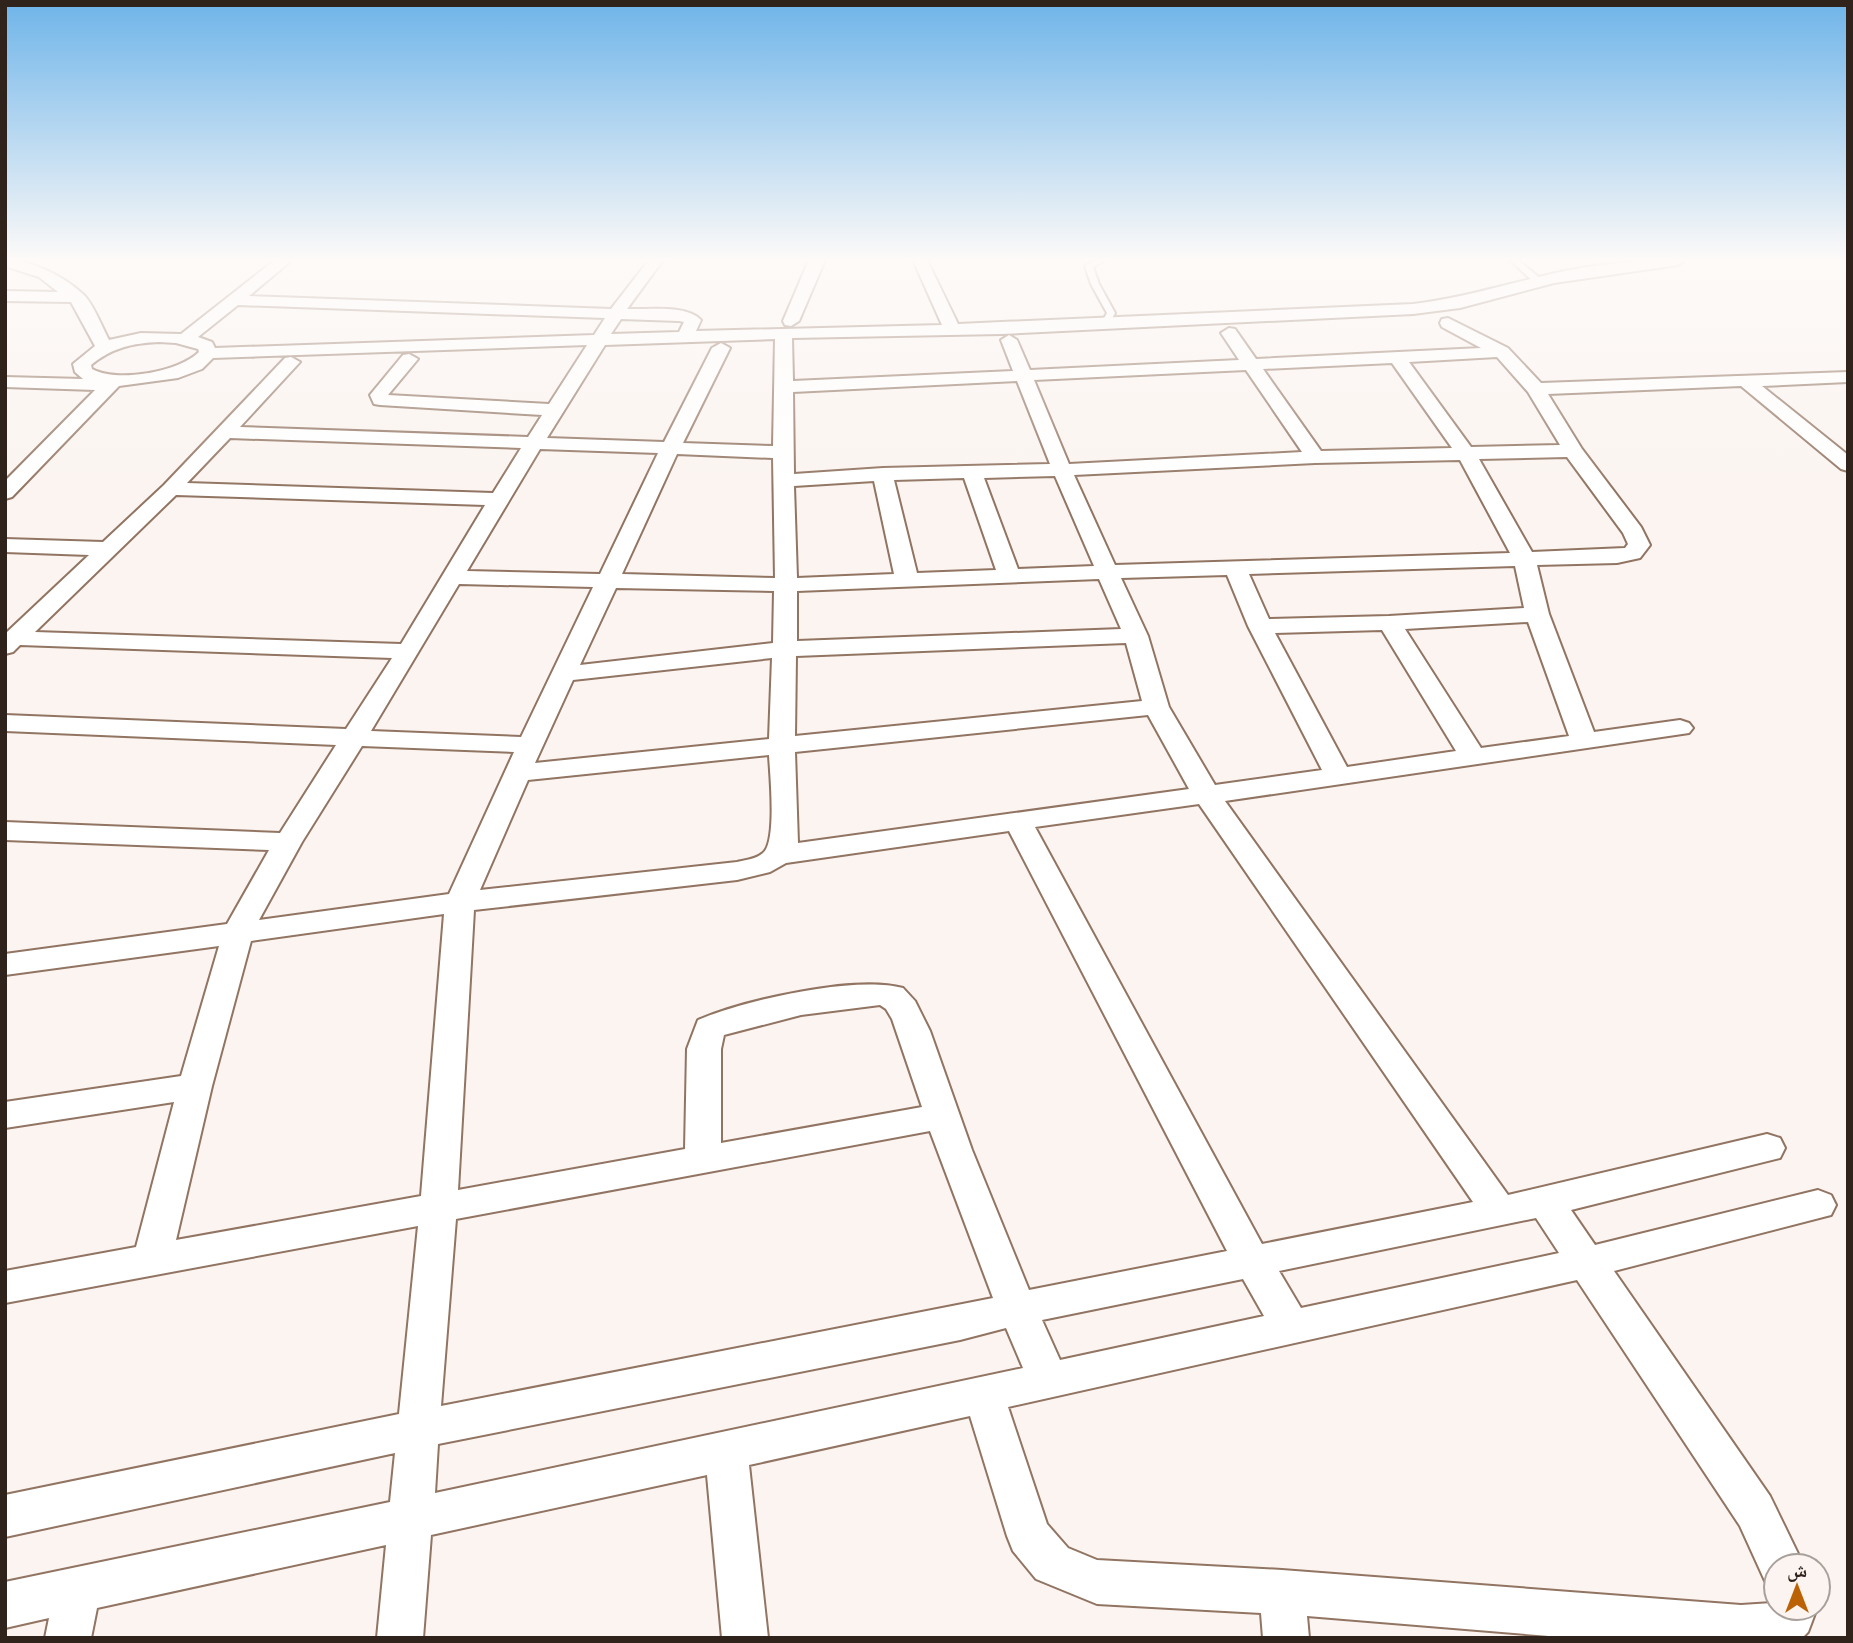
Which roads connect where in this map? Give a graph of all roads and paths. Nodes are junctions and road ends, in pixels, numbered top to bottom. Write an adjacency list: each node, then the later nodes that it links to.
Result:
1 (99, 337): 16 (street)
2 (156, 337): 13 (street); 16 (street)
3 (188, 337): 13 (street)
4 (603, 337): 15 (street)
5 (685, 337): 6 (street); 15 (street)
6 (696, 337)
7 (774, 337): 17 (street)
8 (787, 337): 29 (street)
9 (886, 337): 14 (street)
10 (1114, 337): 14 (street)
11 (1232, 337): 23 (street)
12 (1470, 337): 18 (street)
13 (185, 339): 20 (street)
14 (1009, 340): 24 (street)
15 (598, 345): 17 (street); 20 (street); 21 (street); 31 (street)
16 (105, 348): 28 (street)
17 (721, 348): 34 (street)
18 (1502, 352): 19 (street); 30 (street)
19 (1397, 357): 23 (street); 37 (street)
20 (202, 359): 22 (street); 28 (street)
21 (409, 359): 22 (street); 31 (street)
22 (291, 362): 32 (street)
23 (1251, 364): 24 (street); 38 (street)
24 (1022, 375): 29 (street); 40 (street)
25 (1848, 377): 26 (street)
26 (1745, 381): 30 (street); 39 (street)
27 (5, 382): 28 (street)
28 (112, 383): 45 (street)
29 (785, 387): 36 (street)
30 (1536, 389): 35 (street)
31 (555, 410): 33 (street)
32 (225, 432): 33 (street); 44 (street)
33 (534, 445): 34 (street); 46 (street)
34 (670, 449): 36 (street); 55 (street)
35 (1573, 451): 37 (street); 49 (street)
36 (782, 452): 43 (street)
37 (1467, 455): 38 (street); 49 (street)
38 (1315, 457): 40 (street)
39 (1848, 465)
40 (1062, 470): 41 (street); 54 (street)
41 (972, 472): 42 (street); 56 (street)
42 (883, 474): 43 (street); 58 (street)
43 (783, 481): 57 (street)
44 (171, 489): 46 (street); 48 (street)
45 (5, 493)
46 (499, 499): 53 (street)
47 (5, 545): 48 (street)
48 (108, 549): 51 (street)
49 (1525, 560): 52 (street); 59 (street)
50 (5, 563): 51 (street)
51 (90, 565): 63 (street)
52 (1235, 568): 54 (street); 61 (street)
53 (458, 569): 55 (street); 65 (street)
54 (1108, 572): 56 (street); 62 (street)
55 (612, 574): 57 (street); 66 (street)
56 (1009, 576): 58 (street)
57 (786, 578): 58 (street); 64 (street)
58 (907, 580)
59 (1537, 614): 60 (street); 71 (street)
60 (1389, 623): 61 (street); 74 (street)
61 (1260, 626): 76 (street)
62 (1136, 636): 64 (street); 67 (street)
63 (10, 643): 65 (street)
64 (785, 649): 66 (street); 73 (street)
65 (408, 651): 70 (street)
66 (564, 674): 72 (street)
67 (1156, 706): 73 (street); 77 (street)
68 (5, 723): 70 (street)
69 (1680, 728): 71 (street)
70 (350, 739): 72 (street); 80 (street)
71 (1584, 741): 74 (street)
72 (530, 745): 75 (street)
73 (782, 746): 75 (street); 81 (street)
74 (1473, 757): 76 (street)
75 (517, 773): 82 (street)
76 (1338, 776): 77 (street)
77 (1206, 794): 78 (street); 93 (street)
78 (1018, 821): 81 (street); 95 (street)
79 (5, 831): 80 (street)
80 (288, 842): 83 (street)
81 (779, 855): 82 (street)
82 (460, 902): 83 (street); 92 (street)
83 (238, 932): 84 (street); 85 (street)
84 (5, 965)
85 (195, 1086): 86 (street); 94 (street)
86 (5, 1115)
87 (942, 1116): 89 (street); 89 (street); 98 (street)
88 (1767, 1148): 90 (street)
89 (703, 1158): 92 (street)
90 (1545, 1202): 93 (street); 96 (street)
91 (1818, 1205): 96 (street)
92 (438, 1208): 94 (street); 102 (street)
93 (1499, 1211): 95 (street)
94 (152, 1260): 97 (street)
95 (1252, 1261): 98 (street); 99 (street)
96 (1588, 1262): 99 (street); 106 (street)
97 (5, 1287)
98 (1016, 1309): 100 (street); 102 (street)
99 (1291, 1326): 100 (street)
100 (1048, 1378): 101 (street)
101 (983, 1393): 103 (street); 108 (street)
102 (419, 1429): 104 (street); 105 (street)
103 (726, 1451): 105 (street); 113 (street)
104 (5, 1516)
105 (412, 1516): 107 (street); 112 (street)
106 (1774, 1552)
107 (78, 1589): 109 (street); 111 (street)
108 (1282, 1592): 110 (street); 114 (street)
109 (5, 1605)
110 (1786, 1622)
111 (68, 1638)
112 (400, 1638)
113 (745, 1638)
114 (1286, 1638)

